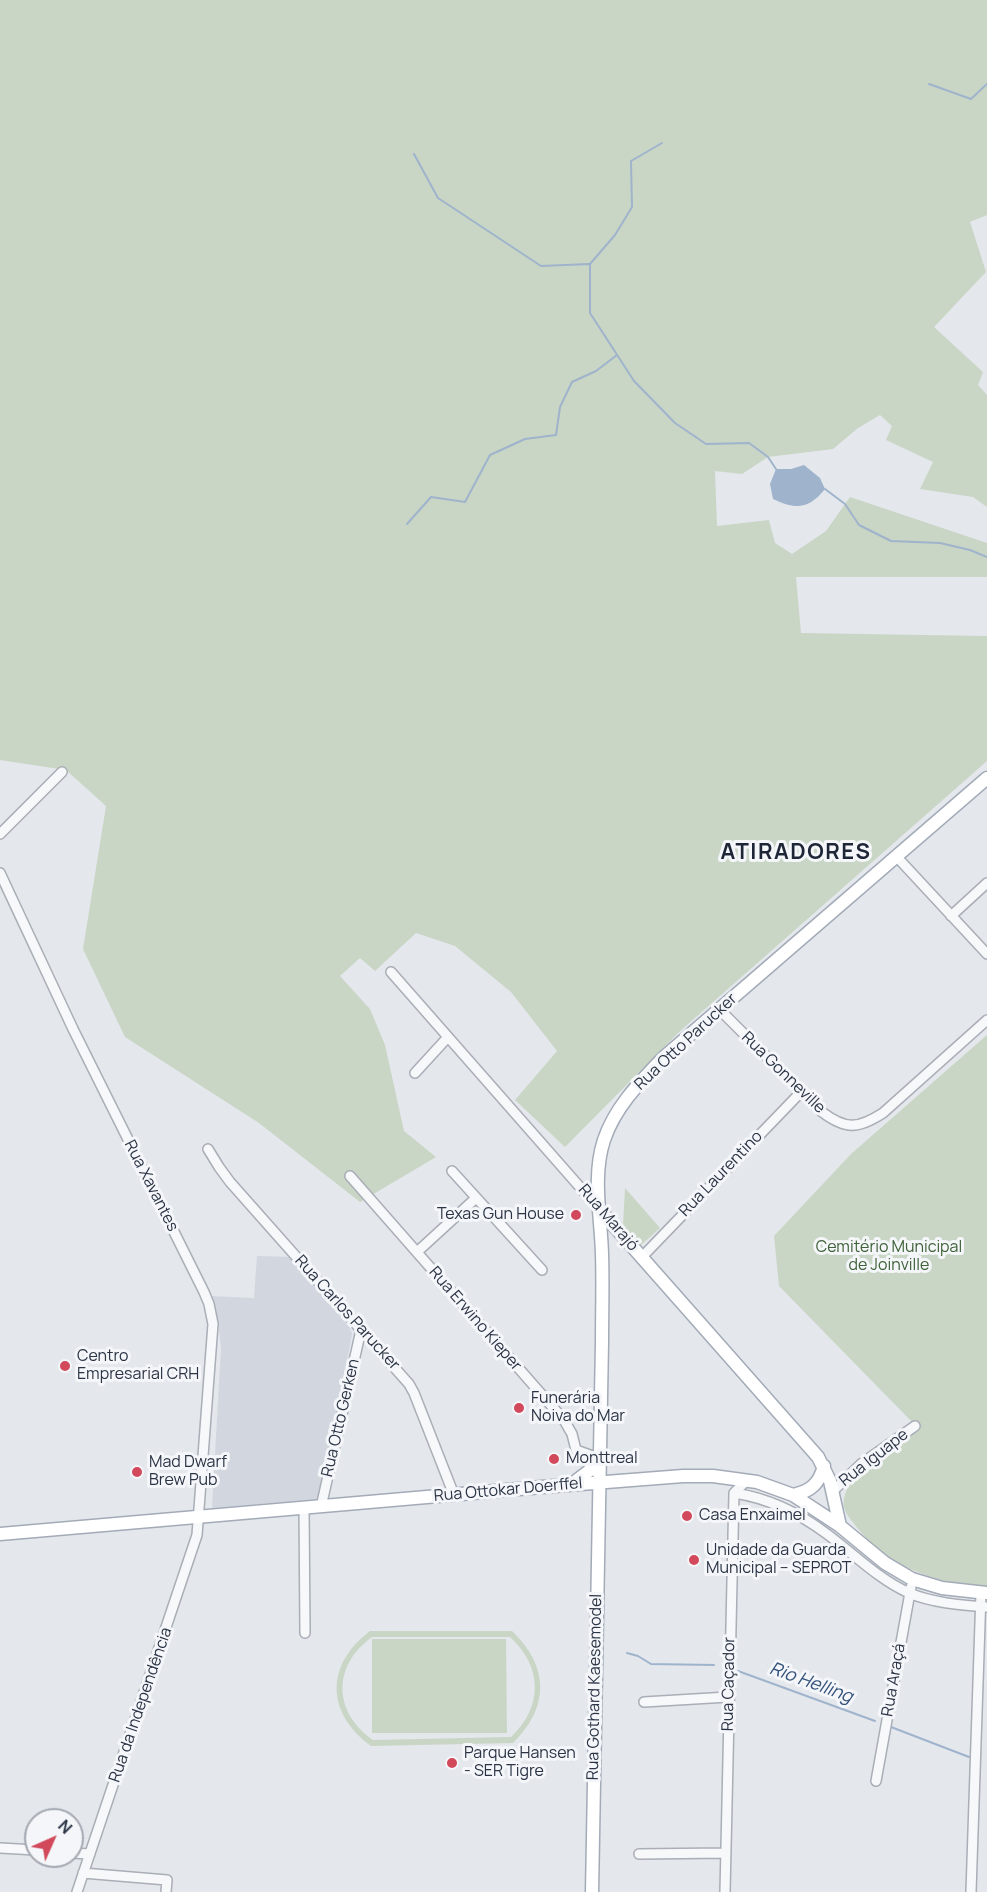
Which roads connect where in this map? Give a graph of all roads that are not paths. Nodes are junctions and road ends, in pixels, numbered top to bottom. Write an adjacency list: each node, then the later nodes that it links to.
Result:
1 (62, 772): 3 (street)
2 (987, 778): 4 (main road, Rua Otto Parucker)
3 (0, 834)
4 (896, 856): 7 (street); 10 (main road, Rua Otto Parucker)
5 (0, 873): 38 (street, Rua Xavantes)
6 (987, 883): 7 (street)
7 (951, 916): 8 (street)
8 (987, 954)
9 (391, 972): 12 (street, Rua Marajó)
10 (718, 1009): 14 (street, Rua Gonneville); 19 (main road, Rua Otto Parucker)
11 (987, 1020): 14 (street, Rua Gonneville)
12 (448, 1037): 13 (street); 19 (street, Rua Marajó)
13 (415, 1073)
14 (801, 1092): 23 (street, Rua Laurentino)
15 (208, 1149): 25 (street, Rua Carlos Parucker)
16 (452, 1171): 18 (street)
17 (350, 1176): 21 (street, Rua Erwino Kieper)
18 (477, 1198): 21 (street); 24 (street)
19 (600, 1210): 20 (main road, Rua Marajó); 22 (main road, Rua Otto Parucker)
20 (628, 1242): 22 (main road); 23 (main road, Rua Marajó)
21 (417, 1252): 27 (street, Rua Erwino Kieper)
22 (602, 1254): 27 (main road, Rua Otto Parucker)
23 (642, 1257): 28 (main road, Rua Marajó)
24 (542, 1270)
25 (362, 1330): 34 (street, Rua Carlos Parucker); 36 (street, Rua Otto Gerken)
26 (915, 1426): 32 (street, Rua Iguape)
27 (598, 1458): 30 (main road, Rua Otto Parucker); 31 (main road)
28 (824, 1466): 32 (main road, Rua Marajó); 35 (main road)
29 (747, 1480): 30 (main road, Rua Ottokar Doerffel); 33 (street); 35 (main road, Rua Ottokar Doerffel)
30 (598, 1482): 31 (main road, Rua Ottokar Doerffel); 58 (main road, Rua Gothard Kaesemodel)
31 (571, 1485): 34 (main road, Rua Ottokar Doerffel)
32 (833, 1491): 39 (main road, Rua Marajó)
33 (734, 1493): 42 (street); 46 (street, Rua Caçador)
34 (454, 1495): 36 (main road, Rua Ottokar Doerffel)
35 (793, 1496): 39 (main road, Rua Ottokar Doerffel)
36 (321, 1507): 37 (main road, Rua Ottokar Doerffel)
37 (304, 1508): 38 (main road, Rua Ottokar Doerffel); 45 (street)
38 (199, 1518): 40 (main road, Rua Ottokar Doerffel); 53 (street, Rua da Independência)
39 (840, 1526): 41 (main road, Rua Ottokar Doerffel)
40 (0, 1534)
41 (912, 1579): 42 (street, Rua Araçá); 43 (main road, Rua Ottokar Doerffel)
42 (909, 1593): 44 (street); 48 (street, Rua Araçá)
43 (984, 1593): 44 (street)
44 (984, 1607): 60 (street)
45 (305, 1633)
46 (728, 1697): 47 (street); 51 (street, Rua Caçador)
47 (644, 1702)
48 (876, 1780)
49 (0, 1848): 50 (street)
50 (24, 1849)
51 (725, 1853): 54 (street); 59 (street, Rua Caçador)
52 (84, 1854): 53 (street)
53 (90, 1854): 55 (street, Rua da Independência)
54 (639, 1854)
55 (83, 1874): 56 (street, Rua da Independência); 57 (street)
56 (77, 1892)
57 (166, 1892)
58 (592, 1892)
59 (725, 1892)
60 (971, 1892)

